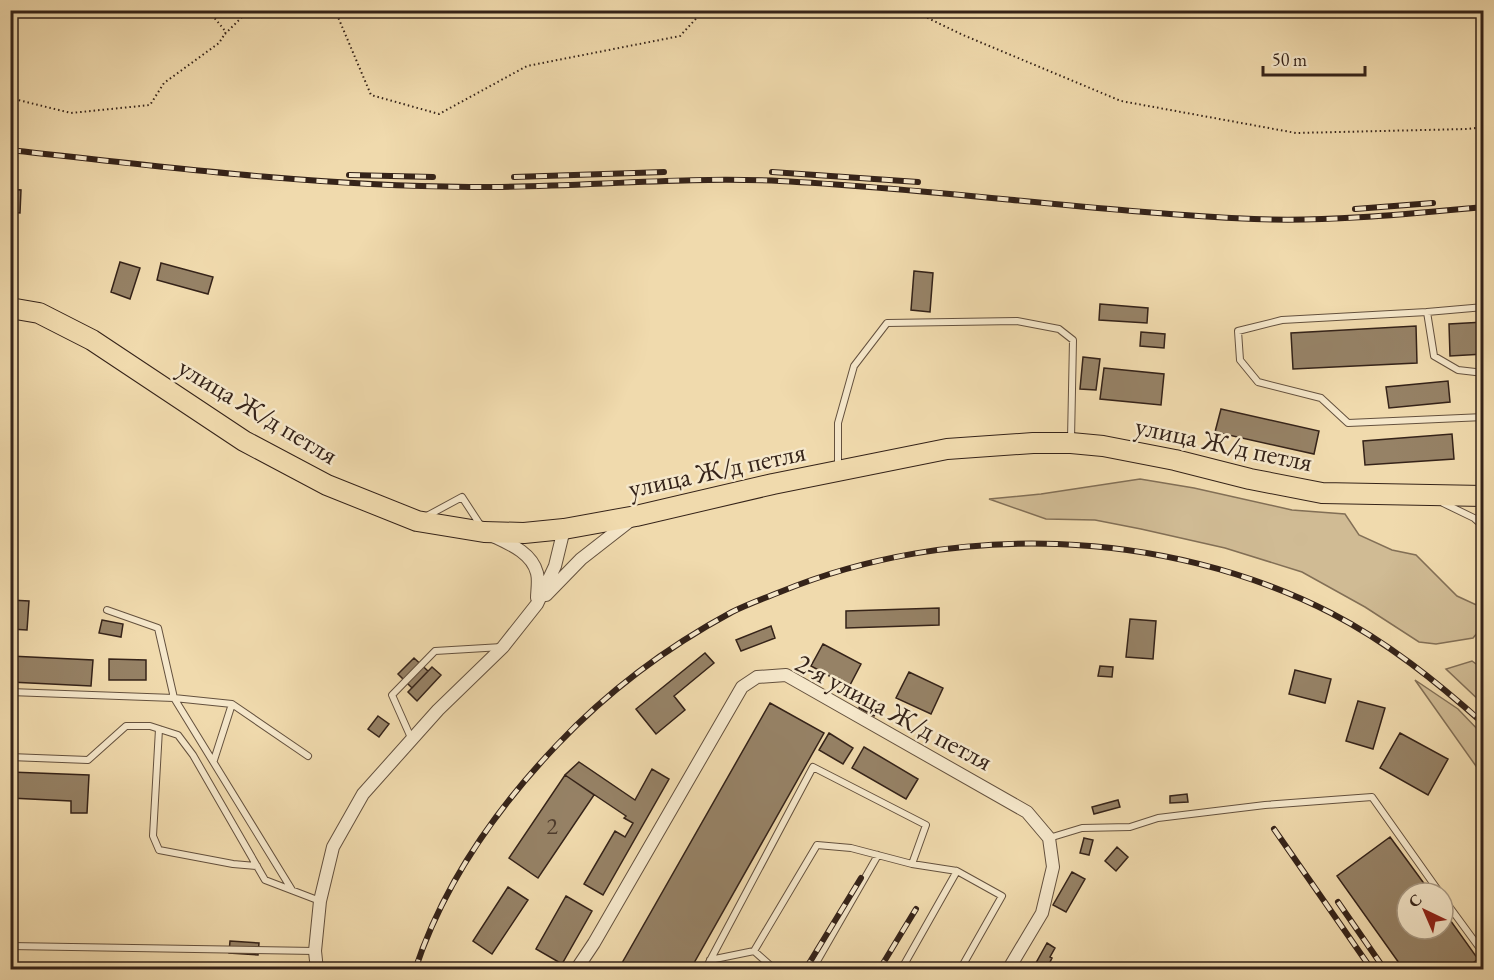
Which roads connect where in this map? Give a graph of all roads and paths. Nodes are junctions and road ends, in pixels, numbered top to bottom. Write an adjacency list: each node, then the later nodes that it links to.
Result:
1 (208, 10): 6 (path)
2 (249, 10): 6 (path)
3 (335, 10): 4 (path)
4 (704, 10)
5 (911, 10): 8 (path)
6 (225, 34): 7 (path)
7 (10, 98)
8 (1484, 127)
9 (1484, 307): 11 (lane)
10 (10, 308): 19 (main road, улица Ж/д петля)
11 (1427, 312): 12 (lane); 13 (lane)
12 (1484, 373)
13 (1484, 417)
14 (1071, 442): 15 (main road, улица Ж/д петля); 15 (lane); 16 (main road, улица Ж/д петля)
15 (838, 471): 18 (main road, улица Ж/д петля)
16 (1429, 495): 17 (main road, улица Ж/д петля); 20 (lane)
17 (1484, 496)
18 (636, 516): 21 (main road, улица Ж/д петля); 23 (street)
19 (417, 521): 22 (main road, улица Ж/д петля); 22 (lane)
20 (1484, 527)
21 (564, 529): 22 (main road, улица Ж/д петля); 23 (street)
22 (484, 532): 23 (street)
23 (537, 604): 25 (street)
24 (107, 610): 27 (lane)
25 (503, 646): 30 (street); 30 (lane)
26 (10, 692): 27 (lane)
27 (174, 698): 28 (lane); 33 (lane)
28 (232, 704): 31 (lane); 33 (lane)
29 (159, 729): 32 (lane); 37 (lane); 37 (lane)
30 (412, 740): 41 (street)
31 (308, 756)
32 (10, 758)
33 (214, 760): 40 (lane)
34 (1049, 838): 39 (lane); 50 (street, 2-я улица Ж/д петля); 56 (street)
35 (878, 855): 36 (lane); 45 (lane); 53 (lane)
36 (912, 864): 38 (lane); 47 (lane)
37 (257, 866): 40 (lane)
38 (957, 871): 48 (lane); 55 (lane)
39 (1432, 881)
40 (293, 890): 41 (lane)
41 (320, 901): 44 (street)
42 (1455, 914): 46 (lane)
43 (10, 946): 44 (lane)
44 (315, 951): 49 (street)
45 (754, 951): 47 (lane); 52 (lane)
46 (1484, 954)
47 (710, 960): 51 (lane)
48 (902, 967): 54 (lane)
49 (317, 969)
50 (576, 969)
51 (705, 969)
52 (769, 969)
53 (812, 969)
54 (913, 969)
55 (960, 969)
56 (1008, 969)

